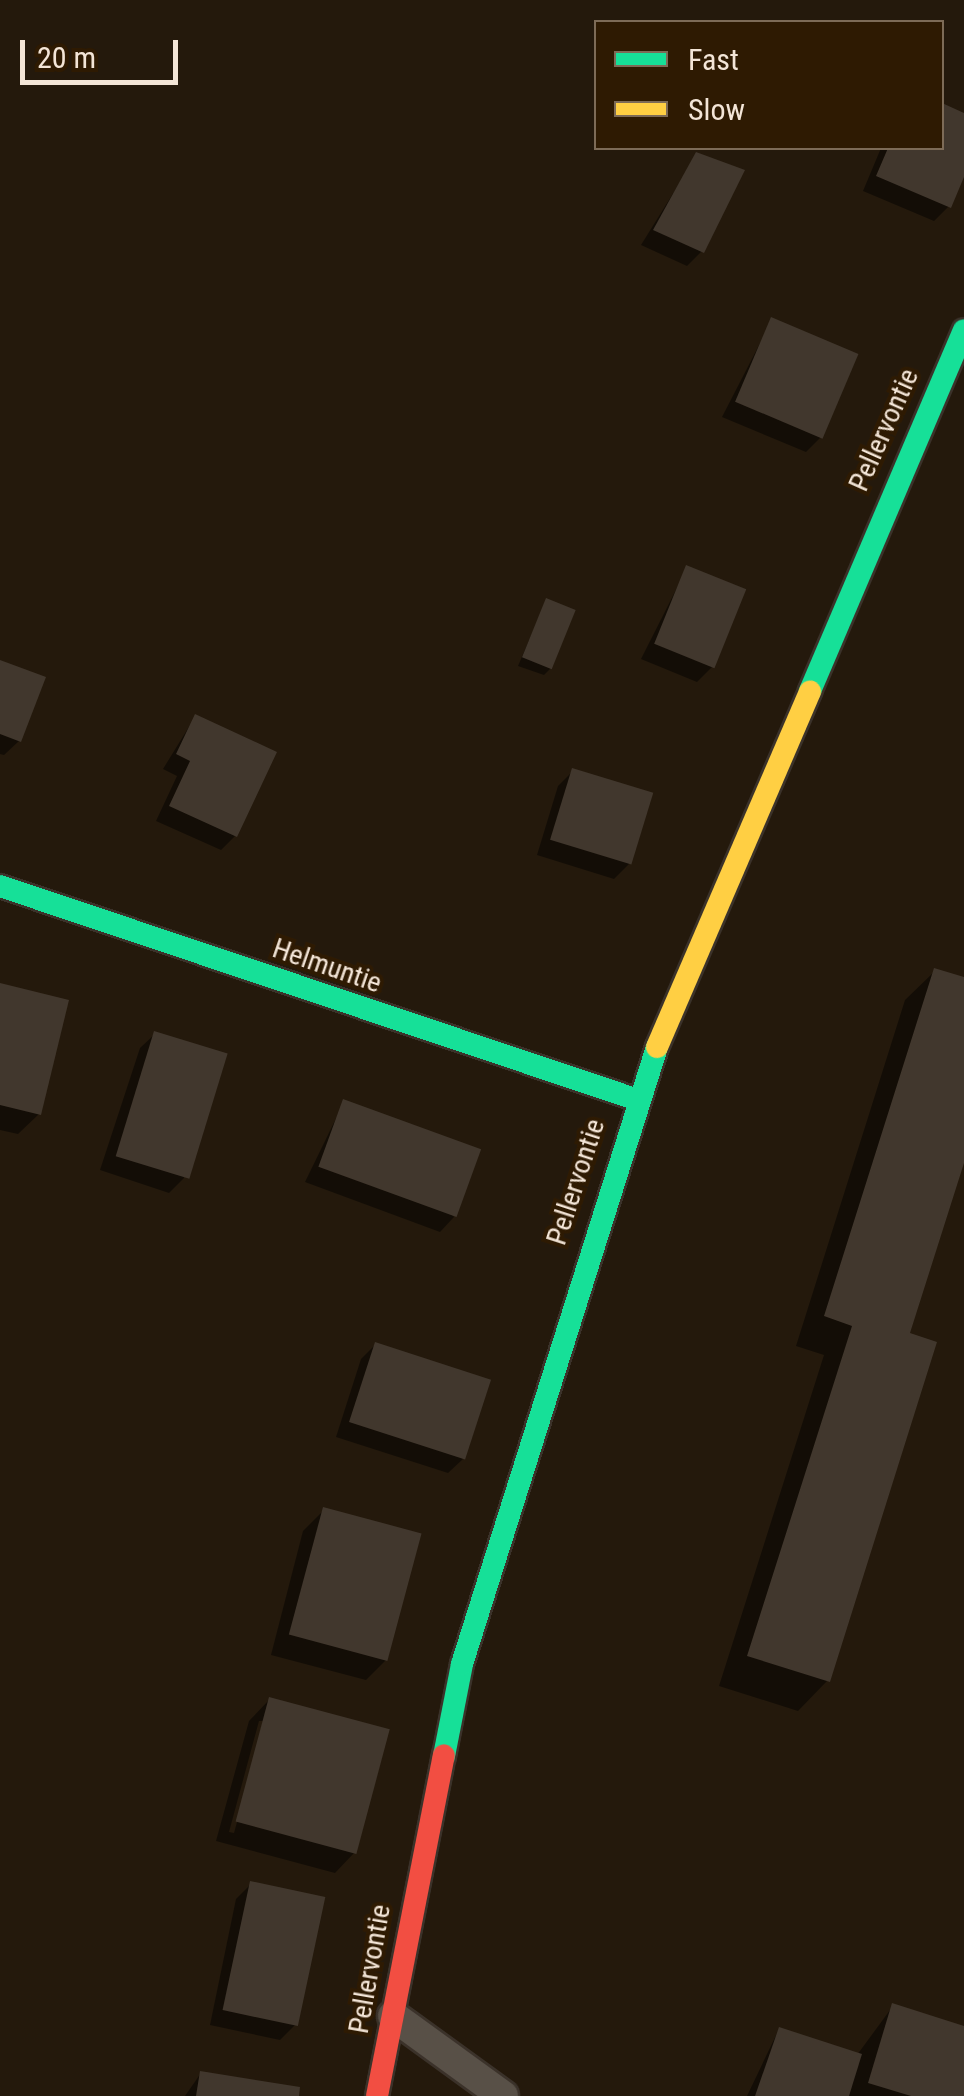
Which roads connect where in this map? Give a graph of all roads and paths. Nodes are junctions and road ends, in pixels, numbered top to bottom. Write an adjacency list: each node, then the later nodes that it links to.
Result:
1 (964, 330): 3 (street, Pellervontie)
2 (0, 886): 3 (street, Helmuntie)
3 (635, 1099): 4 (street, Pellervontie)
4 (393, 2016): 5 (street, Pellervontie); 6 (lane)
5 (377, 2096)
6 (503, 2096)

